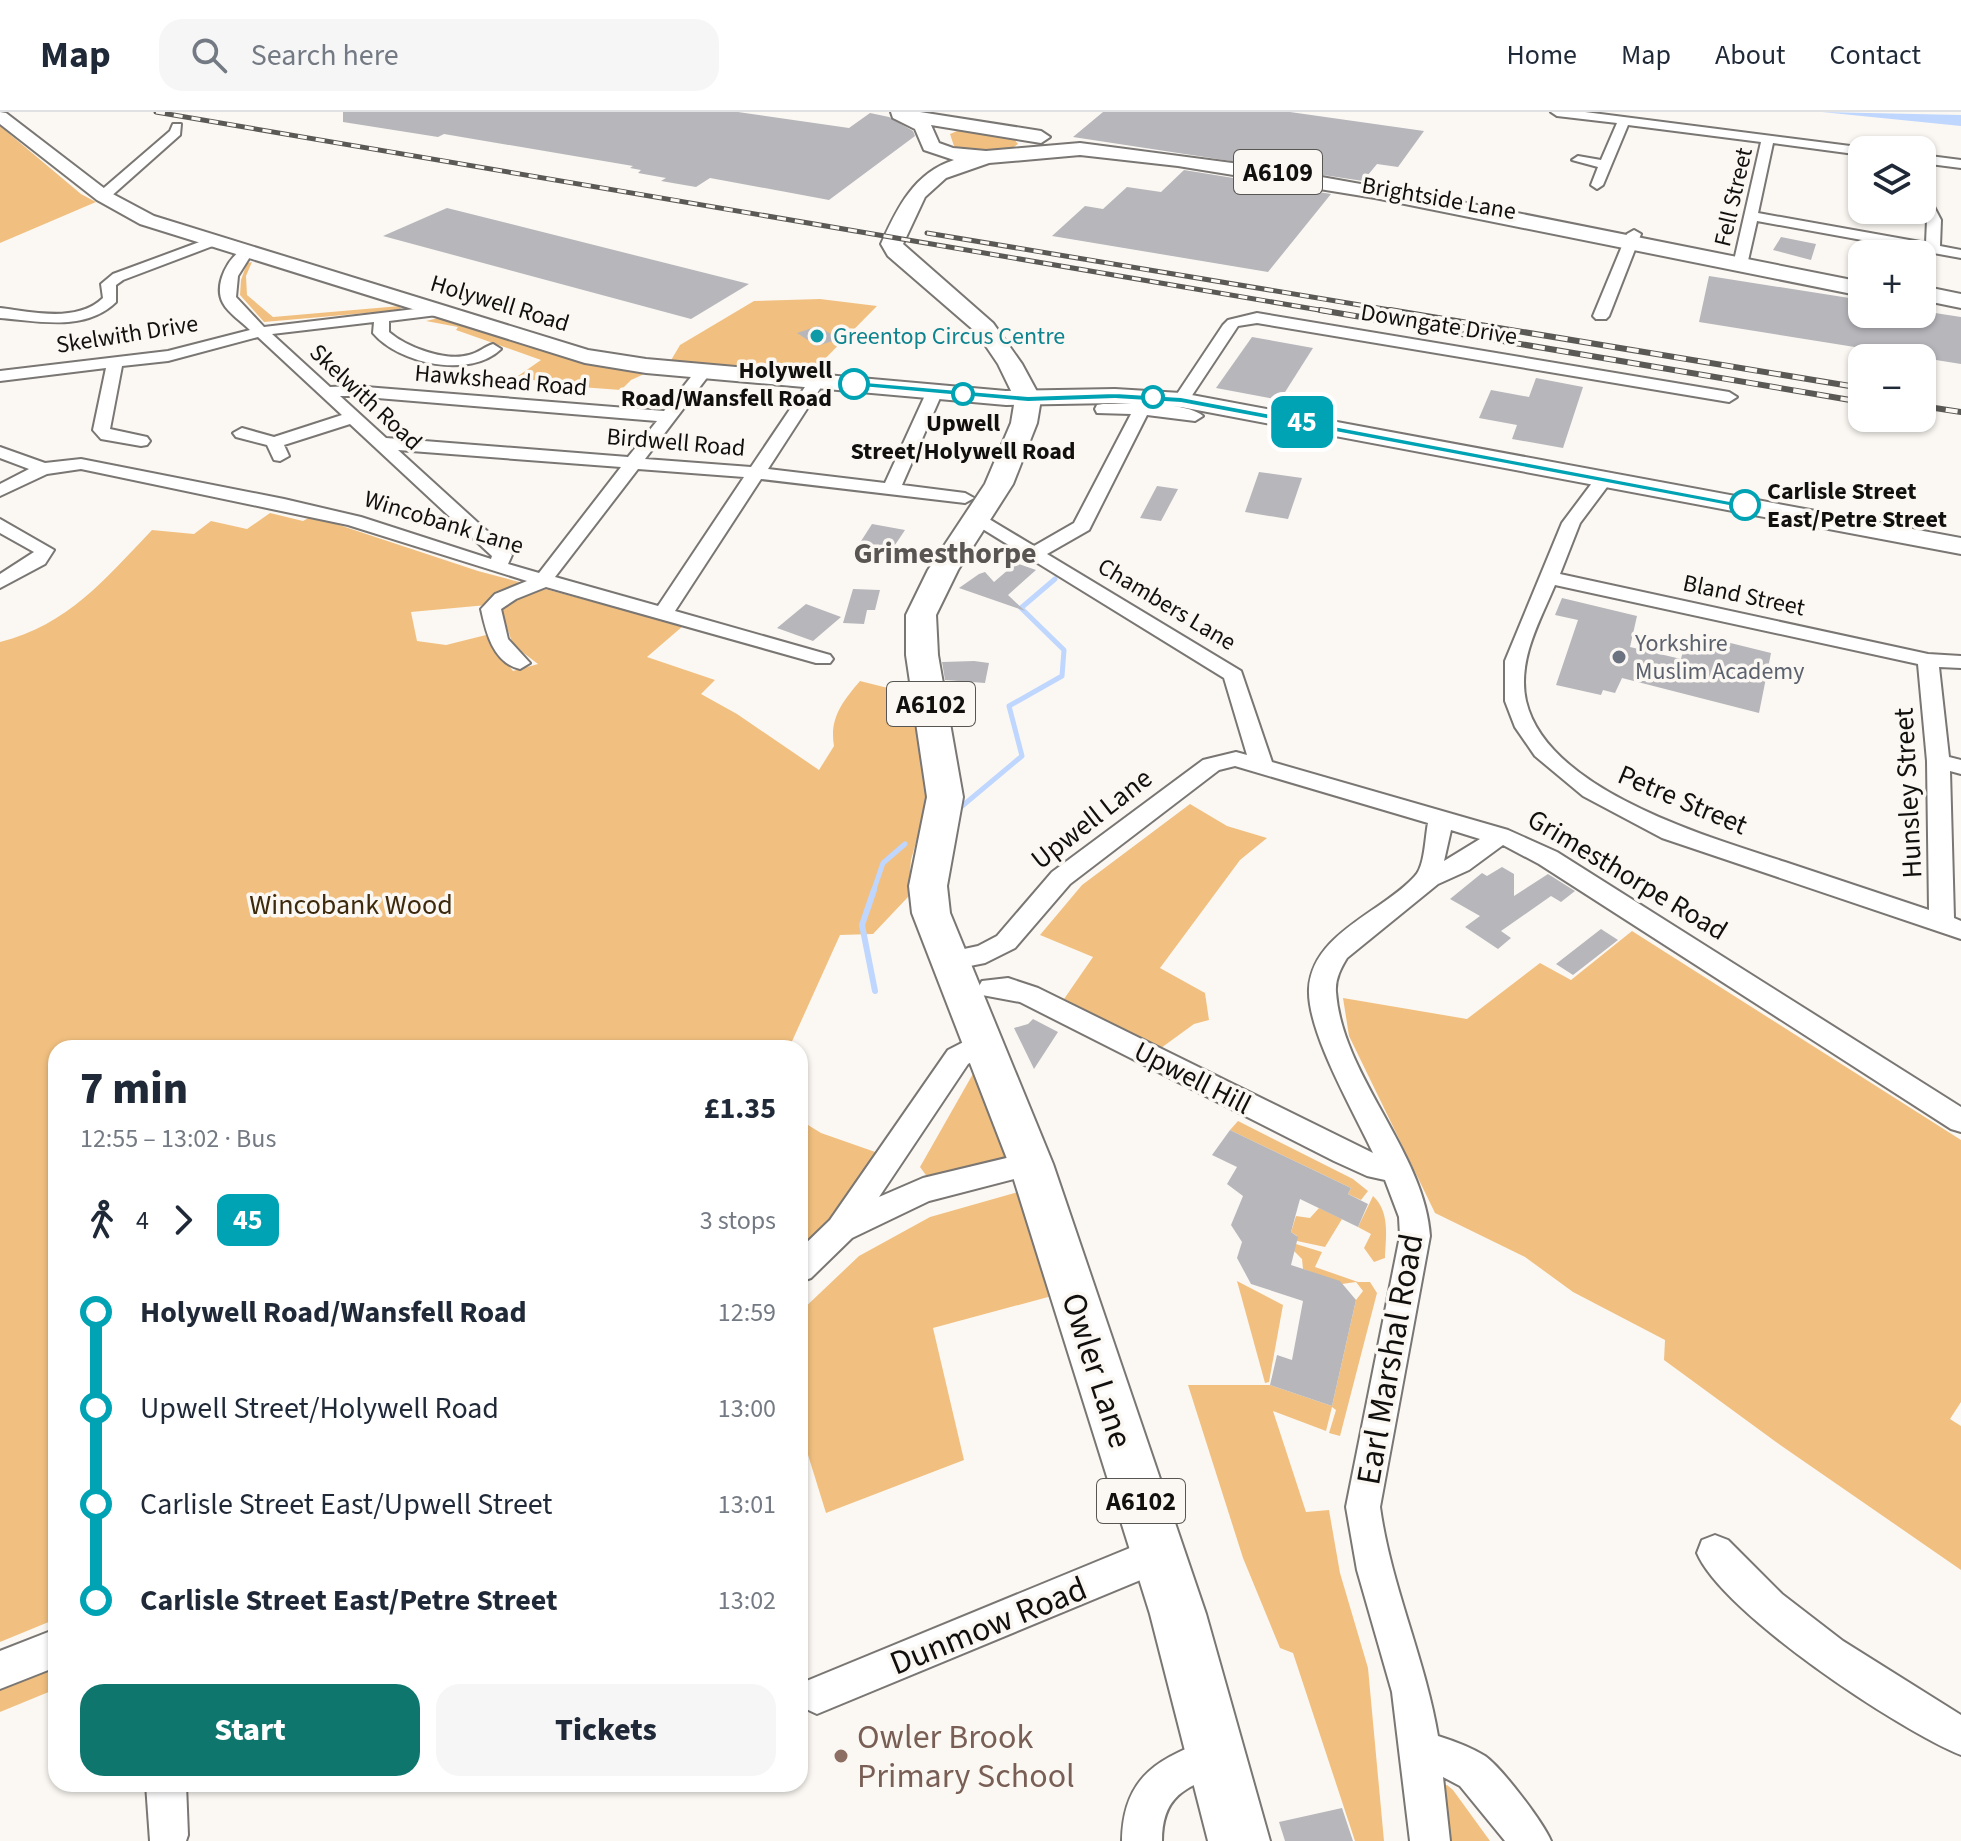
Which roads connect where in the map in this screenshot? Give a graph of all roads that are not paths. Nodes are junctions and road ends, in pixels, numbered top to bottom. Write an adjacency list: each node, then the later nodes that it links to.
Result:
1 (987, 112): 8 (main road)
2 (1557, 112): 5 (street)
3 (893, 113): 7 (main road)
4 (0, 116): 18 (main road, Holywell Road)
5 (1624, 121): 9 (street); 15 (street)
6 (177, 127): 18 (street)
7 (941, 132): 8 (main road, Brightside Lane); 12 (main road); 19 (main road)
8 (1013, 133): 11 (main road); 23 (main road, Brightside Lane / A6109)
9 (1768, 139): 10 (street); 20 (street, Fell Street)
10 (1848, 149)
11 (1017, 154): 12 (main road, Brightside Lane); 23 (main road, Brightside Lane / A6109)
12 (993, 156): 19 (main road)
13 (1578, 160): 15 (street)
14 (1936, 161): 16 (street)
15 (1605, 164): 17 (street)
16 (1961, 164)
17 (1597, 185)
18 (103, 196): 22 (main road, Holywell Road)
19 (907, 206): 47 (main road)
20 (1753, 216): 21 (street); 26 (street, Fell Street)
21 (1884, 240)
22 (213, 241): 25 (main road, Holywell Road); 35 (street)
23 (1629, 245): 26 (main road); 36 (street)
24 (1936, 250): 27 (street)
25 (246, 252): 34 (main road, Holywell Road); 38 (street, Skelwith Road)
26 (1744, 253): 28 (main road); 29 (main road)
27 (1961, 254)
28 (1848, 277)
29 (1848, 285)
30 (1936, 296): 31 (main road)
31 (1961, 301)
32 (1936, 304): 33 (main road)
33 (1961, 308)
34 (440, 311): 37 (street, Skelwith Drive); 41 (main road, Holywell Road)
35 (0, 313)
36 (1601, 316)
37 (382, 318): 38 (street, Skelwith Drive); 39 (street)
38 (259, 332): 40 (street, Skelwith Drive); 45 (street, Skelwith Road)
39 (493, 349)
40 (115, 363): 42 (street, Skelwith Drive); 54 (street)
41 (704, 371): 43 (main road, Holywell Road); 52 (street)
42 (0, 376)
43 (817, 381): 44 (main road, Holywell Road); 59 (street)
44 (935, 391): 47 (main road, Holywell Road); 61 (street)
45 (328, 392): 51 (street, Skelwith Road); 52 (street, Hawkshead Road)
46 (1729, 397): 48 (street, Downgate Drive)
47 (1028, 399): 48 (main road, Holywell Road); 63 (main road, A6102)
48 (1188, 408): 50 (street); 60 (main road, Holywell Road)
49 (1103, 409): 50 (street)
50 (1142, 409): 66 (street, Chambers Lane)
51 (354, 417): 53 (street); 55 (street, Skelwith Road)
52 (670, 417): 57 (street)
53 (242, 433)
54 (141, 441)
55 (381, 443): 57 (street, Birdwell Road); 67 (street, Skelwith Road)
56 (0, 452): 58 (street)
57 (637, 462): 59 (street, Birdwell Road); 69 (street)
58 (43, 469): 62 (street); 67 (street, Wincobank Lane)
59 (758, 473): 61 (street, Birdwell Road); 71 (street)
60 (1604, 479): 65 (main road, Holywell Road); 68 (street, Petre Street)
61 (891, 489): 63 (street, Birdwell Road)
62 (0, 491)
63 (971, 509): 66 (street, Chambers Lane); 85 (main road, A6102)
64 (0, 525): 70 (street)
65 (1961, 546)
66 (1034, 554): 78 (street, Chambers Lane)
67 (497, 567): 69 (street, Wincobank Lane)
68 (1549, 578): 73 (street, Bland Street); 83 (street, Petre Street)
69 (544, 579): 71 (street, Wincobank Lane); 75 (street)
70 (0, 582)
71 (664, 612): 72 (street, Wincobank Lane)
72 (823, 659)
73 (1928, 660): 74 (street, Bland Street); 77 (street, Hunsley Street)
74 (1961, 662)
75 (520, 663)
76 (1228, 760): 78 (street, Grimesthorpe Road); 84 (street, Upwell Lane)
77 (1938, 761): 79 (street); 83 (street, Hunsley Street)
78 (1261, 764): 80 (street, Grimesthorpe Road)
79 (1961, 767)
80 (1441, 819): 81 (street, Grimesthorpe Road); 82 (street)
81 (1500, 836): 82 (street, Earl Marshal Road); 87 (street, Grimesthorpe Road)
82 (1429, 878): 90 (street, Earl Marshal Road)
83 (1952, 927)
84 (1006, 942): 85 (street, Upwell Lane); 86 (street, Upwell Lane)
85 (950, 961): 86 (main road, A6102)
86 (981, 1012): 88 (main road, Owler Lane / A6102); 89 (street); 90 (street, Upwell Hill)
87 (1961, 1121)
88 (1031, 1164): 91 (street); 95 (main road, Owler Lane / A6102)
89 (883, 1168): 91 (street); 92 (street)
90 (1395, 1168): 100 (street, Earl Marshal Road)
91 (923, 1190): 92 (street)
92 (841, 1229): 93 (street)
93 (808, 1261)
94 (1715, 1553): 99 (street)
95 (1159, 1554): 98 (street, Dunmow Road); 101 (main road, Owler Lane / A6102)
96 (48, 1651): 97 (street)
97 (0, 1670)
98 (817, 1695)
99 (1961, 1736)
100 (1421, 1751): 106 (street, Earl Marshal Road); 107 (street)
101 (1217, 1756): 104 (street); 105 (main road, Owler Lane / A6102)
102 (166, 1792): 103 (street)
103 (168, 1835)
104 (1142, 1841)
105 (1239, 1841)
106 (1430, 1841)
107 (1531, 1841)

